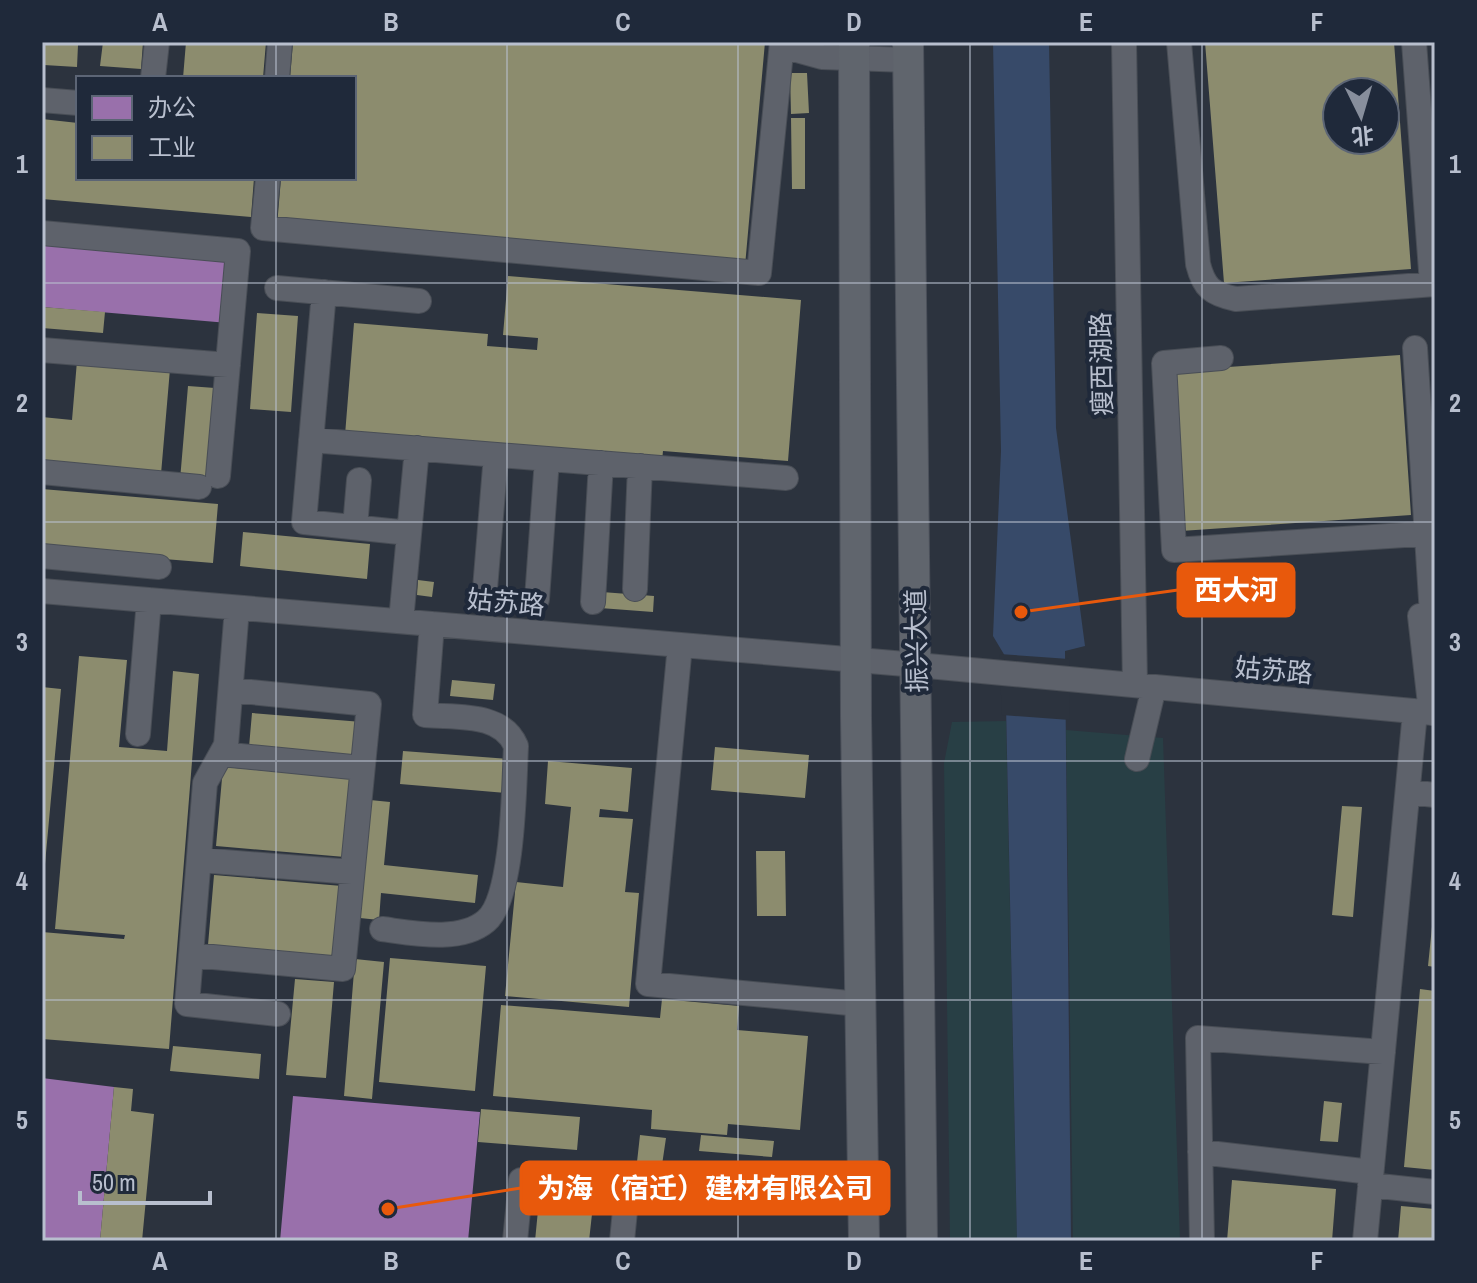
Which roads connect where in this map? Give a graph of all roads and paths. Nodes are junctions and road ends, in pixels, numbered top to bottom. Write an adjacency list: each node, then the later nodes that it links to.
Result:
1 (157, 42): 9 (street)
2 (280, 42): 10 (street)
3 (1124, 42): 50 (street, 瘦西湖路)
4 (1179, 42): 15 (street)
5 (1414, 42): 15 (street)
6 (782, 44): 7 (street); 13 (street)
7 (854, 50): 8 (street); 48 (main road)
8 (908, 51): 49 (main road, 振兴大道)
9 (153, 76)
10 (277, 76)
11 (42, 100): 12 (street)
12 (76, 103)
13 (268, 180)
14 (42, 233): 22 (street)
15 (1434, 284)
16 (277, 288): 17 (street)
17 (324, 292): 18 (street); 23 (street)
18 (419, 301)
19 (1415, 348): 34 (street)
20 (42, 350): 22 (street)
21 (1221, 358): 34 (street)
22 (228, 365): 29 (street)
23 (311, 440): 24 (street); 32 (street)
24 (417, 448): 25 (street); 33 (street)
25 (496, 455): 26 (street); 37 (street)
26 (547, 459): 27 (street); 40 (street)
27 (601, 463): 28 (street); 42 (street)
28 (640, 466): 30 (street); 38 (street)
29 (42, 472)
30 (786, 478)
31 (359, 480): 32 (street)
32 (355, 527): 33 (street)
33 (409, 533): 45 (street)
34 (1431, 533): 44 (street)
35 (42, 556): 36 (street)
36 (159, 567)
37 (485, 589)
38 (635, 589)
39 (42, 591): 41 (street, 姑苏路)
40 (537, 599)
41 (149, 600): 43 (street, 姑苏路); 53 (street)
42 (593, 602)
43 (237, 608): 45 (street, 姑苏路); 51 (street)
44 (1434, 614): 52 (street)
45 (401, 621): 46 (street, 姑苏路)
46 (432, 624): 47 (street, 姑苏路); 61 (street)
47 (680, 645): 48 (street, 姑苏路); 63 (street)
48 (856, 660): 49 (street, 姑苏路); 63 (main road)
49 (917, 665): 50 (street, 姑苏路); 72 (main road, 振兴大道)
50 (1145, 686): 52 (street, 姑苏路); 55 (street, 瘦西湖路)
51 (231, 690): 54 (street); 56 (street)
52 (1429, 712): 57 (street)
53 (138, 734)
54 (221, 754): 56 (street); 59 (street)
55 (1137, 759)
56 (362, 768): 60 (street)
57 (1408, 792): 58 (street); 65 (street)
58 (1435, 795)
59 (199, 860): 60 (street); 62 (street)
60 (352, 872): 62 (street)
61 (382, 929)
62 (191, 955): 64 (street)
63 (860, 1004): 71 (main road)
64 (278, 1014)
65 (1383, 1052): 66 (street); 67 (street)
66 (1200, 1152): 67 (street); 73 (street)
67 (1371, 1178): 68 (street); 74 (street)
68 (1435, 1192)
69 (515, 1241): 70 (street)
70 (622, 1241)
71 (864, 1241)
72 (922, 1241)
73 (1202, 1241)
74 (1365, 1241)

